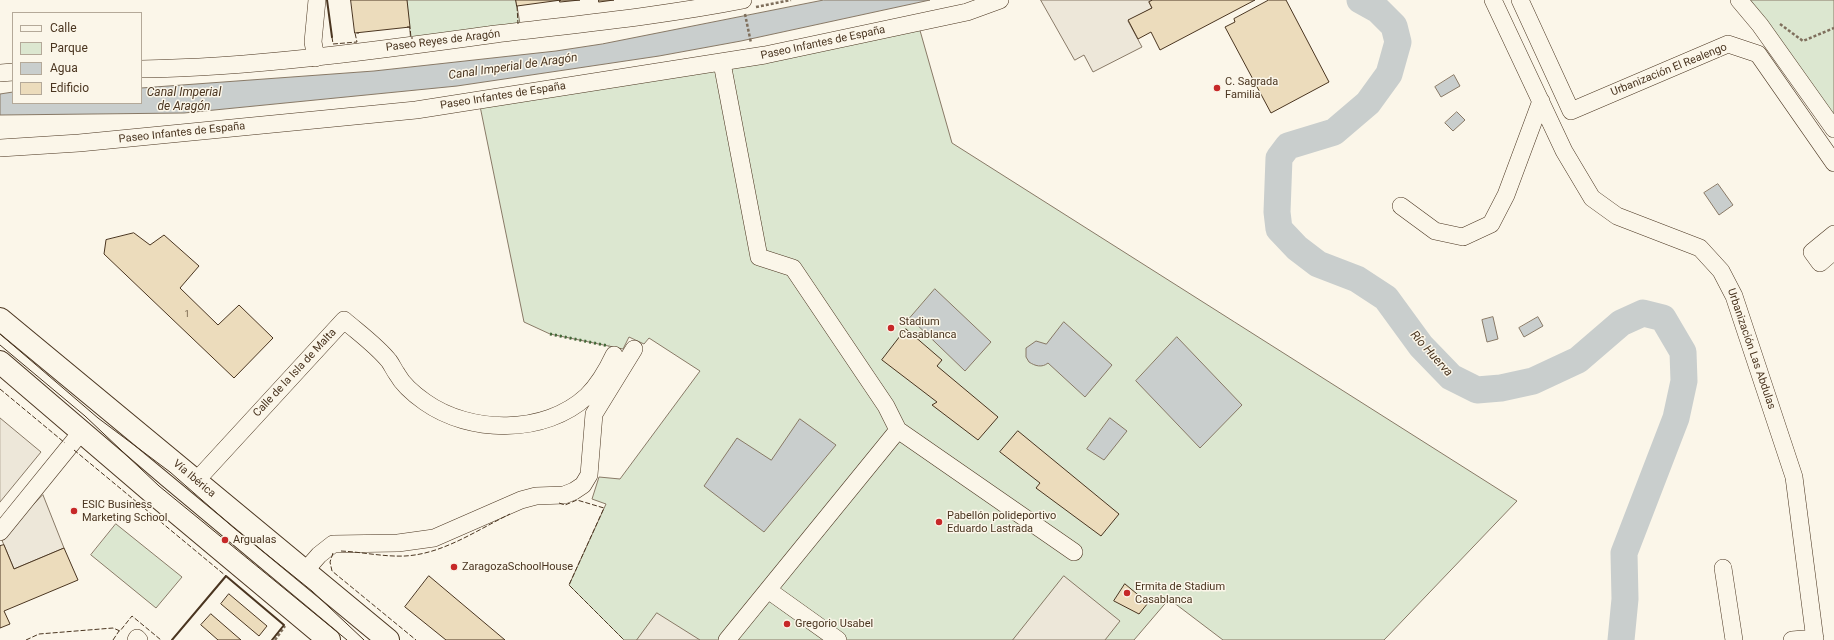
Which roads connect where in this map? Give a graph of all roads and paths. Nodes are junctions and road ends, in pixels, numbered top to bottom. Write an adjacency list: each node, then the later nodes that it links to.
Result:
1 (316, 0): 10 (street)
2 (1000, 0): 11 (street, Paseo Infantes de España)
3 (1493, 0): 15 (street, Urbanización Las Abdulas)
4 (1520, 0): 18 (street, Urbanización El Realengo)
5 (1739, 0): 16 (street)
6 (744, 7): 9 (path); 10 (street, Paseo Reyes de Aragón)
7 (1779, 24): 8 (path)
8 (1834, 28)
9 (751, 42)
10 (316, 58): 12 (street, Paseo Reyes de Aragón)
11 (722, 63): 17 (street, Paseo Infantes de España); 28 (street)
12 (142, 69)
13 (12, 72): 14 (street)
14 (0, 73)
15 (1541, 100): 19 (street); 37 (street, Urbanización Las Abdulas)
16 (1834, 129)
17 (0, 148)
18 (1834, 163)
19 (1401, 206)
20 (1834, 234): 21 (street)
21 (1834, 251)
22 (0, 319): 30 (highway, Vía Ibérica)
23 (634, 349): 27 (street)
24 (614, 355): 26 (street, Calle de la Isla de Malta)
25 (0, 362): 29 (highway)
26 (587, 396): 27 (street); 30 (street, Calle de la Isla de Malta)
27 (594, 414): 34 (street)
28 (898, 430): 32 (street); 35 (street)
29 (82, 431): 31 (street); 39 (highway)
30 (196, 481): 34 (highway, Vía Ibérica)
31 (0, 532)
32 (1074, 552)
33 (1723, 568): 43 (street)
34 (305, 571): 40 (highway, Vía Ibérica)
35 (768, 590): 41 (street); 42 (street)
36 (288, 620): 38 (path)
37 (1815, 639): 44 (street, Urbanización Las Abdulas)
38 (275, 640)
39 (328, 640)
40 (388, 640)
41 (727, 640)
42 (838, 640)
43 (1734, 640)
44 (1792, 640)

